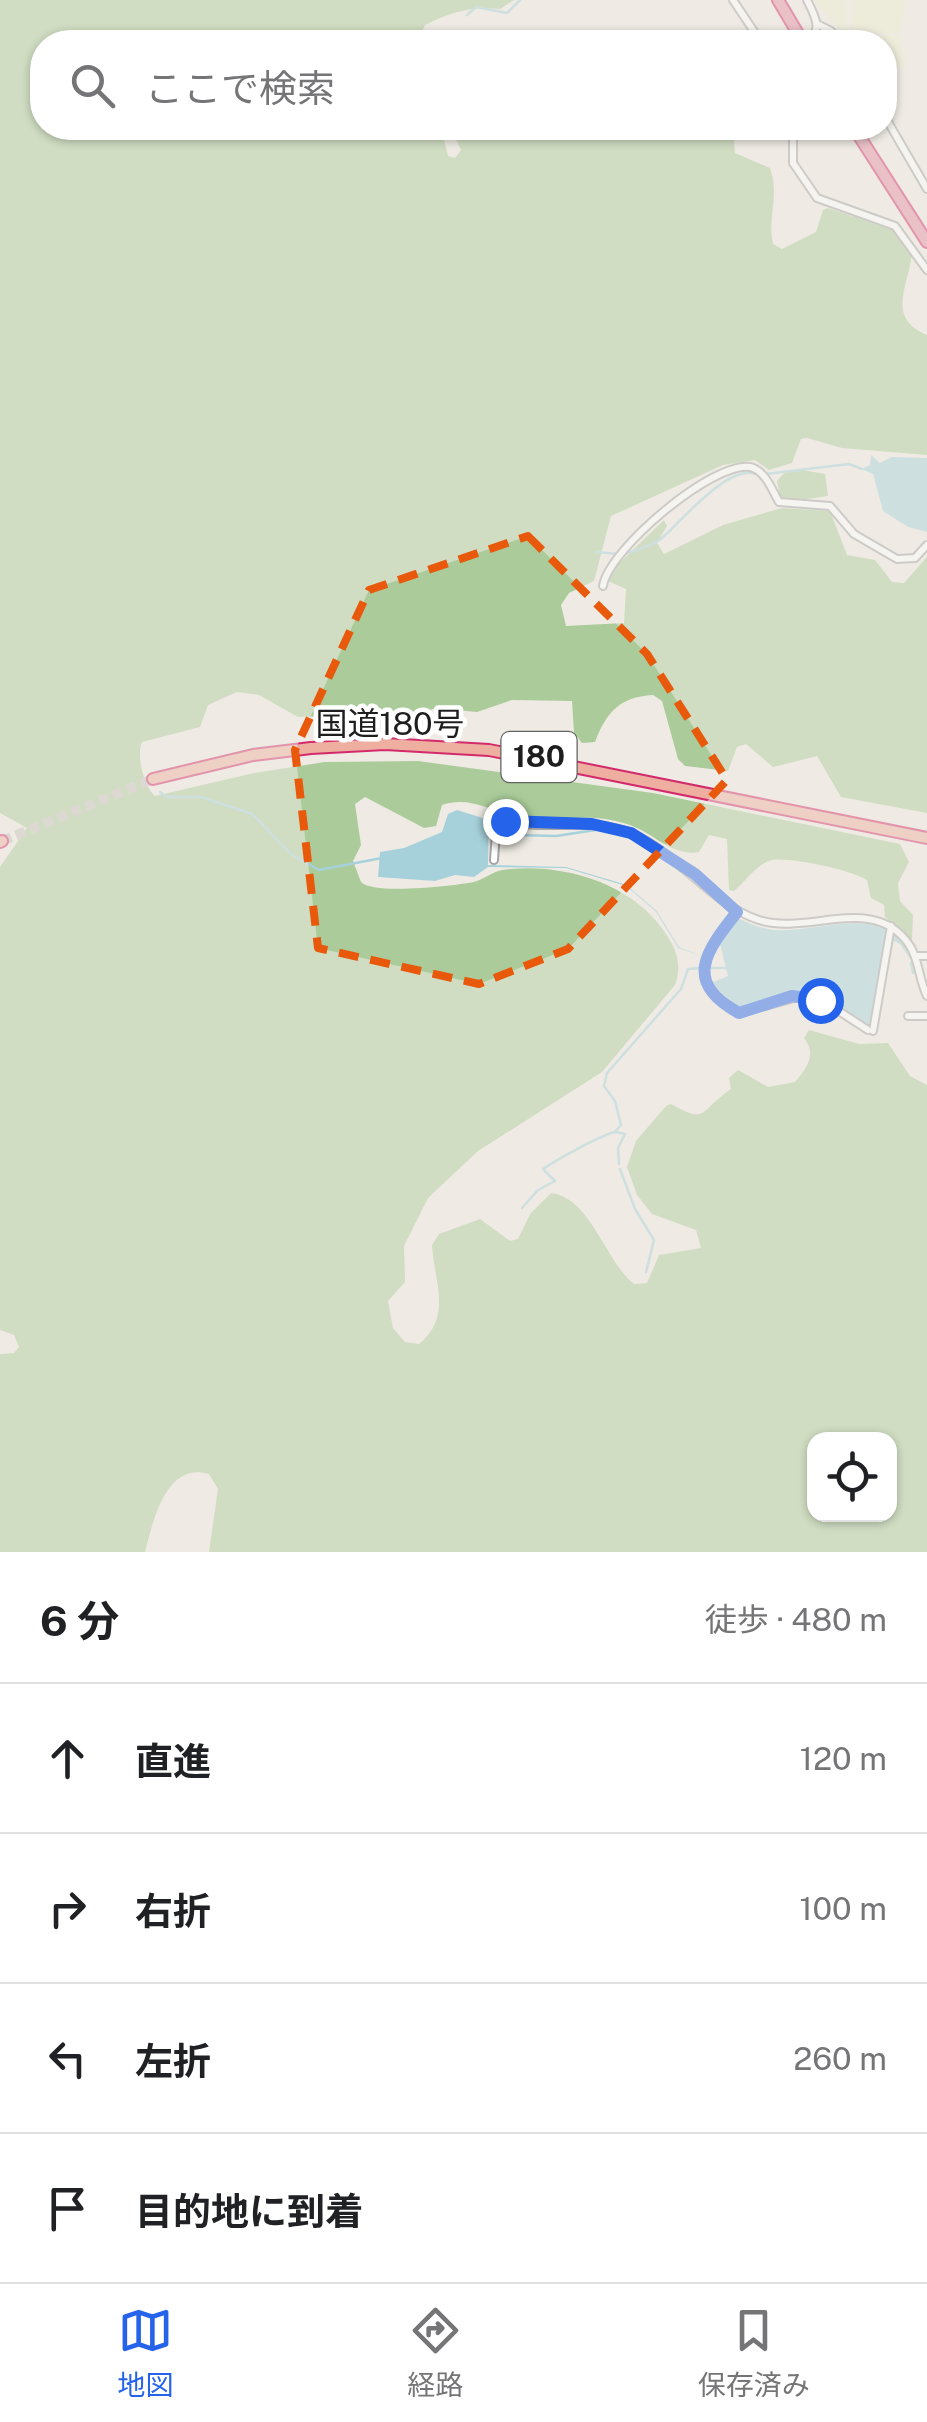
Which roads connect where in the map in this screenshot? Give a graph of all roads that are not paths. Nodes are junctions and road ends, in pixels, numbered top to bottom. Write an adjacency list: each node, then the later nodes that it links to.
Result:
1 (733, 0): 5 (street)
2 (778, 0): 6 (highway)
3 (807, 0): 4 (street)
4 (818, 24): 7 (street); 8 (street)
5 (753, 30)
6 (796, 30)
7 (816, 30)
8 (829, 30)
9 (897, 137): 12 (street)
10 (794, 140): 14 (street)
11 (862, 140): 13 (highway)
12 (927, 189)
13 (927, 242)
14 (927, 270)
15 (927, 545): 16 (street)
16 (603, 586)
17 (153, 779): 18 (highway, 国道180号 / 180)
18 (925, 837)
19 (494, 860): 20 (street)
20 (737, 912): 21 (street); 21 (street)
21 (891, 933): 22 (street)
22 (915, 956): 23 (street); 24 (street)
23 (927, 956)
24 (927, 996)
25 (908, 1016): 26 (street)
26 (927, 1016)

